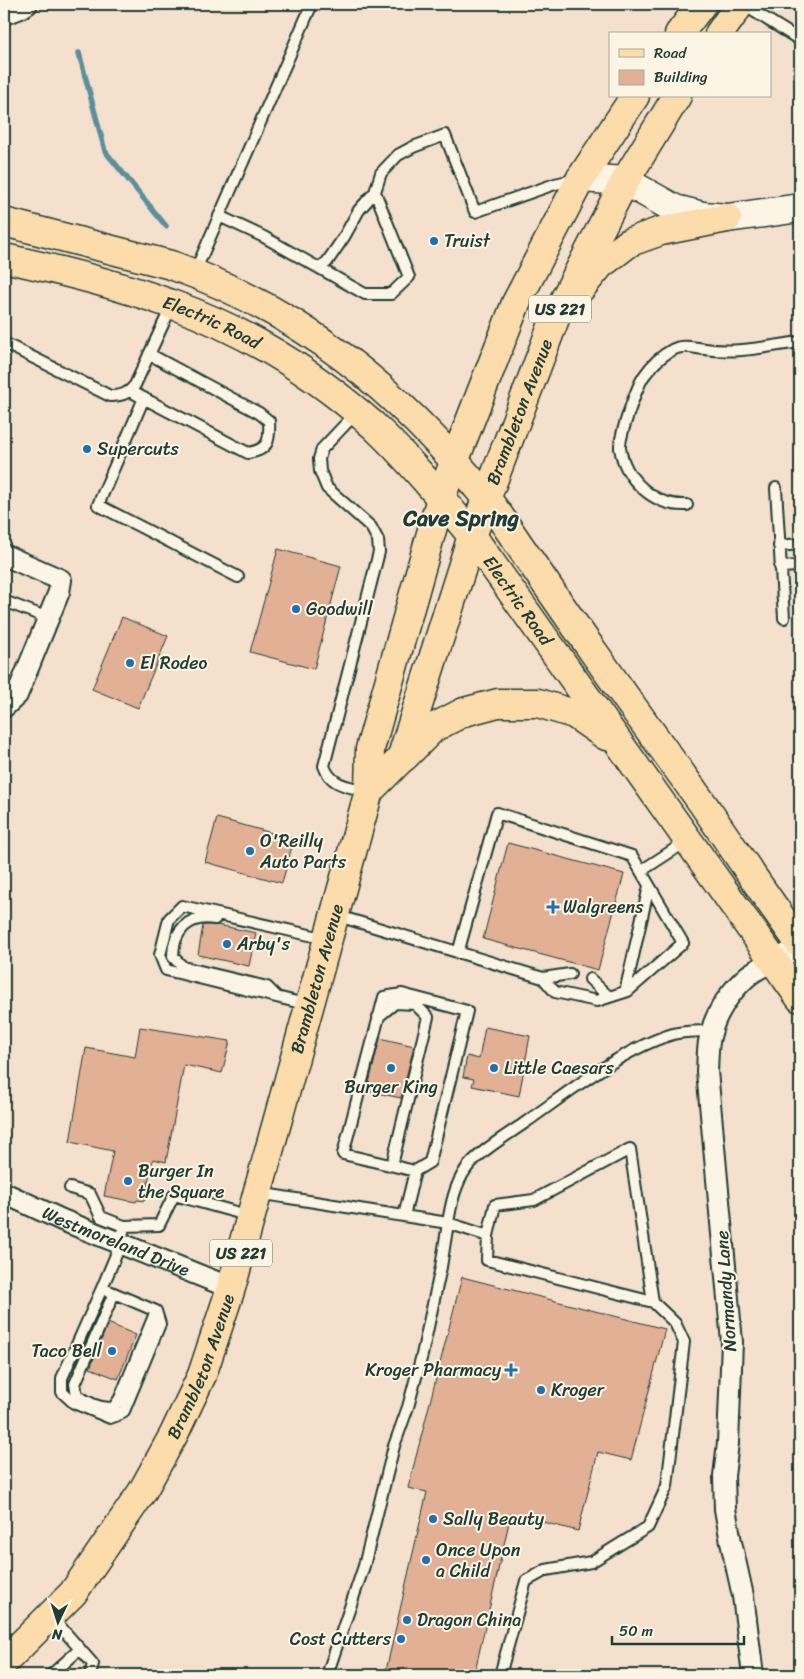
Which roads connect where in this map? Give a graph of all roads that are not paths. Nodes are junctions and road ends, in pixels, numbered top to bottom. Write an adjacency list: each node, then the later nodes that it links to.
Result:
1 (312, 4): 13 (lane)
2 (702, 4): 4 (main road)
3 (741, 4): 5 (main road); 6 (lane)
4 (681, 32)
5 (721, 32)
6 (800, 40)
7 (634, 98): 9 (main road, Brambleton Avenue / US 221)
8 (676, 98): 10 (main road, Brambleton Avenue / US 221)
9 (581, 178): 10 (street); 11 (lane); 28 (main road, Brambleton Avenue / US 221)
10 (625, 181): 14 (street); 21 (main road, Brambleton Avenue / US 221)
11 (375, 192): 17 (lane); 17 (lane)
12 (800, 208): 14 (street)
13 (219, 216): 17 (lane); 18 (lane)
14 (727, 218): 21 (main road)
15 (4, 222): 18 (main road, Electric Road)
16 (4, 258): 19 (main road, Electric Road)
17 (319, 268)
18 (193, 272): 19 (main road); 28 (main road, Electric Road)
19 (92, 279): 20 (main road, Electric Road)
20 (173, 304): 24 (lane); 27 (main road, Electric Road)
21 (556, 316): 31 (main road, Brambleton Avenue / US 221)
22 (800, 342): 32 (lane)
23 (4, 343): 25 (lane)
24 (149, 354): 25 (lane); 26 (lane)
25 (130, 391): 26 (lane)
26 (145, 399): 39 (lane)
27 (357, 412): 30 (main road, Electric Road); 46 (lane)
28 (454, 462): 30 (main road, Brambleton Avenue / US 221); 31 (main road, Electric Road)
29 (776, 488): 35 (lane)
30 (442, 498): 33 (main road, Electric Road); 46 (main road, Brambleton Avenue / US 221)
31 (487, 499): 33 (main road, Brambleton Avenue / US 221); 52 (main road, Electric Road)
32 (687, 504)
33 (472, 536): 44 (main road, Electric Road); 45 (main road, Brambleton Avenue / US 221)
34 (800, 544): 35 (lane)
35 (779, 546): 38 (lane)
36 (4, 555): 41 (street)
37 (800, 566): 38 (lane)
38 (780, 567): 42 (lane)
39 (238, 577)
40 (4, 601): 41 (lane)
41 (48, 618): 43 (street)
42 (784, 618)
43 (4, 707)
44 (621, 746): 45 (main road); 47 (main road, Electric Road)
45 (401, 759): 46 (main road, Brambleton Avenue / US 221)
46 (369, 791): 51 (main road, Brambleton Avenue / US 221)
47 (688, 840): 48 (lane); 54 (main road, Electric Road)
48 (641, 871): 49 (lane); 53 (lane)
49 (649, 886): 58 (lane); 58 (lane)
50 (251, 921): 51 (lane); 59 (lane); 59 (lane)
51 (331, 927): 53 (lane); 62 (main road, Brambleton Avenue / US 221)
52 (800, 946): 54 (street, Normandy Lane)
53 (458, 953): 56 (lane)
54 (774, 962): 61 (main road, Electric Road); 64 (street, Normandy Lane)
55 (570, 974): 56 (lane)
56 (543, 978): 60 (lane)
57 (590, 979): 60 (lane)
58 (624, 992): 60 (lane)
59 (276, 997): 62 (lane)
60 (609, 997)
61 (800, 998)
62 (310, 1005): 69 (main road, Brambleton Avenue / US 221)
63 (378, 1017): 65 (lane); 65 (lane); 66 (lane)
64 (711, 1031): 71 (lane); 86 (street, Normandy Lane)
65 (392, 1165): 66 (lane)
66 (415, 1171): 70 (lane)
67 (70, 1188): 72 (lane)
68 (4, 1193): 72 (street, Westmoreland Drive)
69 (254, 1205): 70 (lane); 72 (lane); 75 (main road, Brambleton Avenue / US 221)
70 (404, 1216): 71 (lane)
71 (448, 1223): 73 (lane); 84 (lane)
72 (122, 1235): 74 (lane); 75 (street, Westmoreland Drive)
73 (488, 1236): 77 (lane); 77 (lane)
74 (102, 1288): 76 (lane); 78 (lane)
75 (231, 1288): 79 (main road, Brambleton Avenue / US 221)
76 (114, 1293): 78 (lane); 78 (lane)
77 (654, 1302): 85 (lane)
78 (156, 1311)
79 (51, 1615): 80 (lane); 81 (main road, Brambleton Avenue / US 221)
80 (80, 1649): 82 (lane); 83 (lane)
81 (4, 1662)
82 (53, 1675)
83 (90, 1675)
84 (328, 1675)
85 (500, 1675)
86 (754, 1675)

